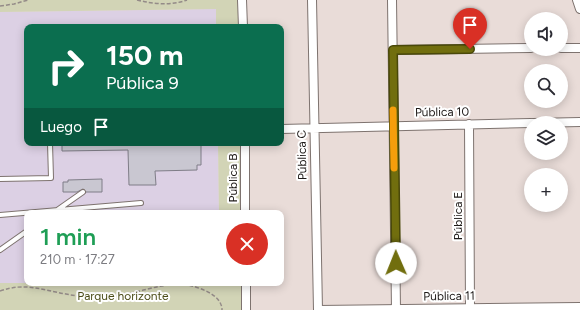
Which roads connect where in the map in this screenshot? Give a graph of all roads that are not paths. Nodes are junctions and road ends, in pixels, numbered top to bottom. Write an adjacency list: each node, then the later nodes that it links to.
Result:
1 (242, 0): 6 (street)
2 (312, 0): 17 (street, Pública C)
3 (392, 0): 10 (street)
4 (577, 0): 5 (street)
5 (580, 9)
6 (243, 24)
7 (524, 48): 10 (street)
8 (568, 48): 9 (street)
9 (580, 48)
10 (393, 50): 15 (street)
11 (568, 122): 12 (street, Pública 10)
12 (580, 122)
13 (524, 123): 14 (street, Pública 10)
14 (469, 124): 15 (street, Pública 10); 31 (street, Pública E)
15 (394, 126): 17 (street, Pública 10); 32 (street)
16 (284, 128): 17 (street, Pública 10)
17 (314, 128): 34 (street, Pública C)
18 (50, 146): 20 (lane)
19 (245, 146): 24 (street, Pública B)
20 (0, 179)
21 (83, 192): 23 (lane)
22 (141, 203): 23 (lane)
23 (58, 210)
24 (245, 210)
25 (24, 213): 26 (lane)
26 (0, 215)
27 (24, 233): 28 (lane)
28 (0, 250)
29 (246, 286): 33 (street)
30 (580, 306): 31 (street, Pública 11)
31 (470, 308): 32 (street, Pública 11)
32 (396, 309): 34 (street, Pública 11)
33 (246, 310)
34 (318, 310)

